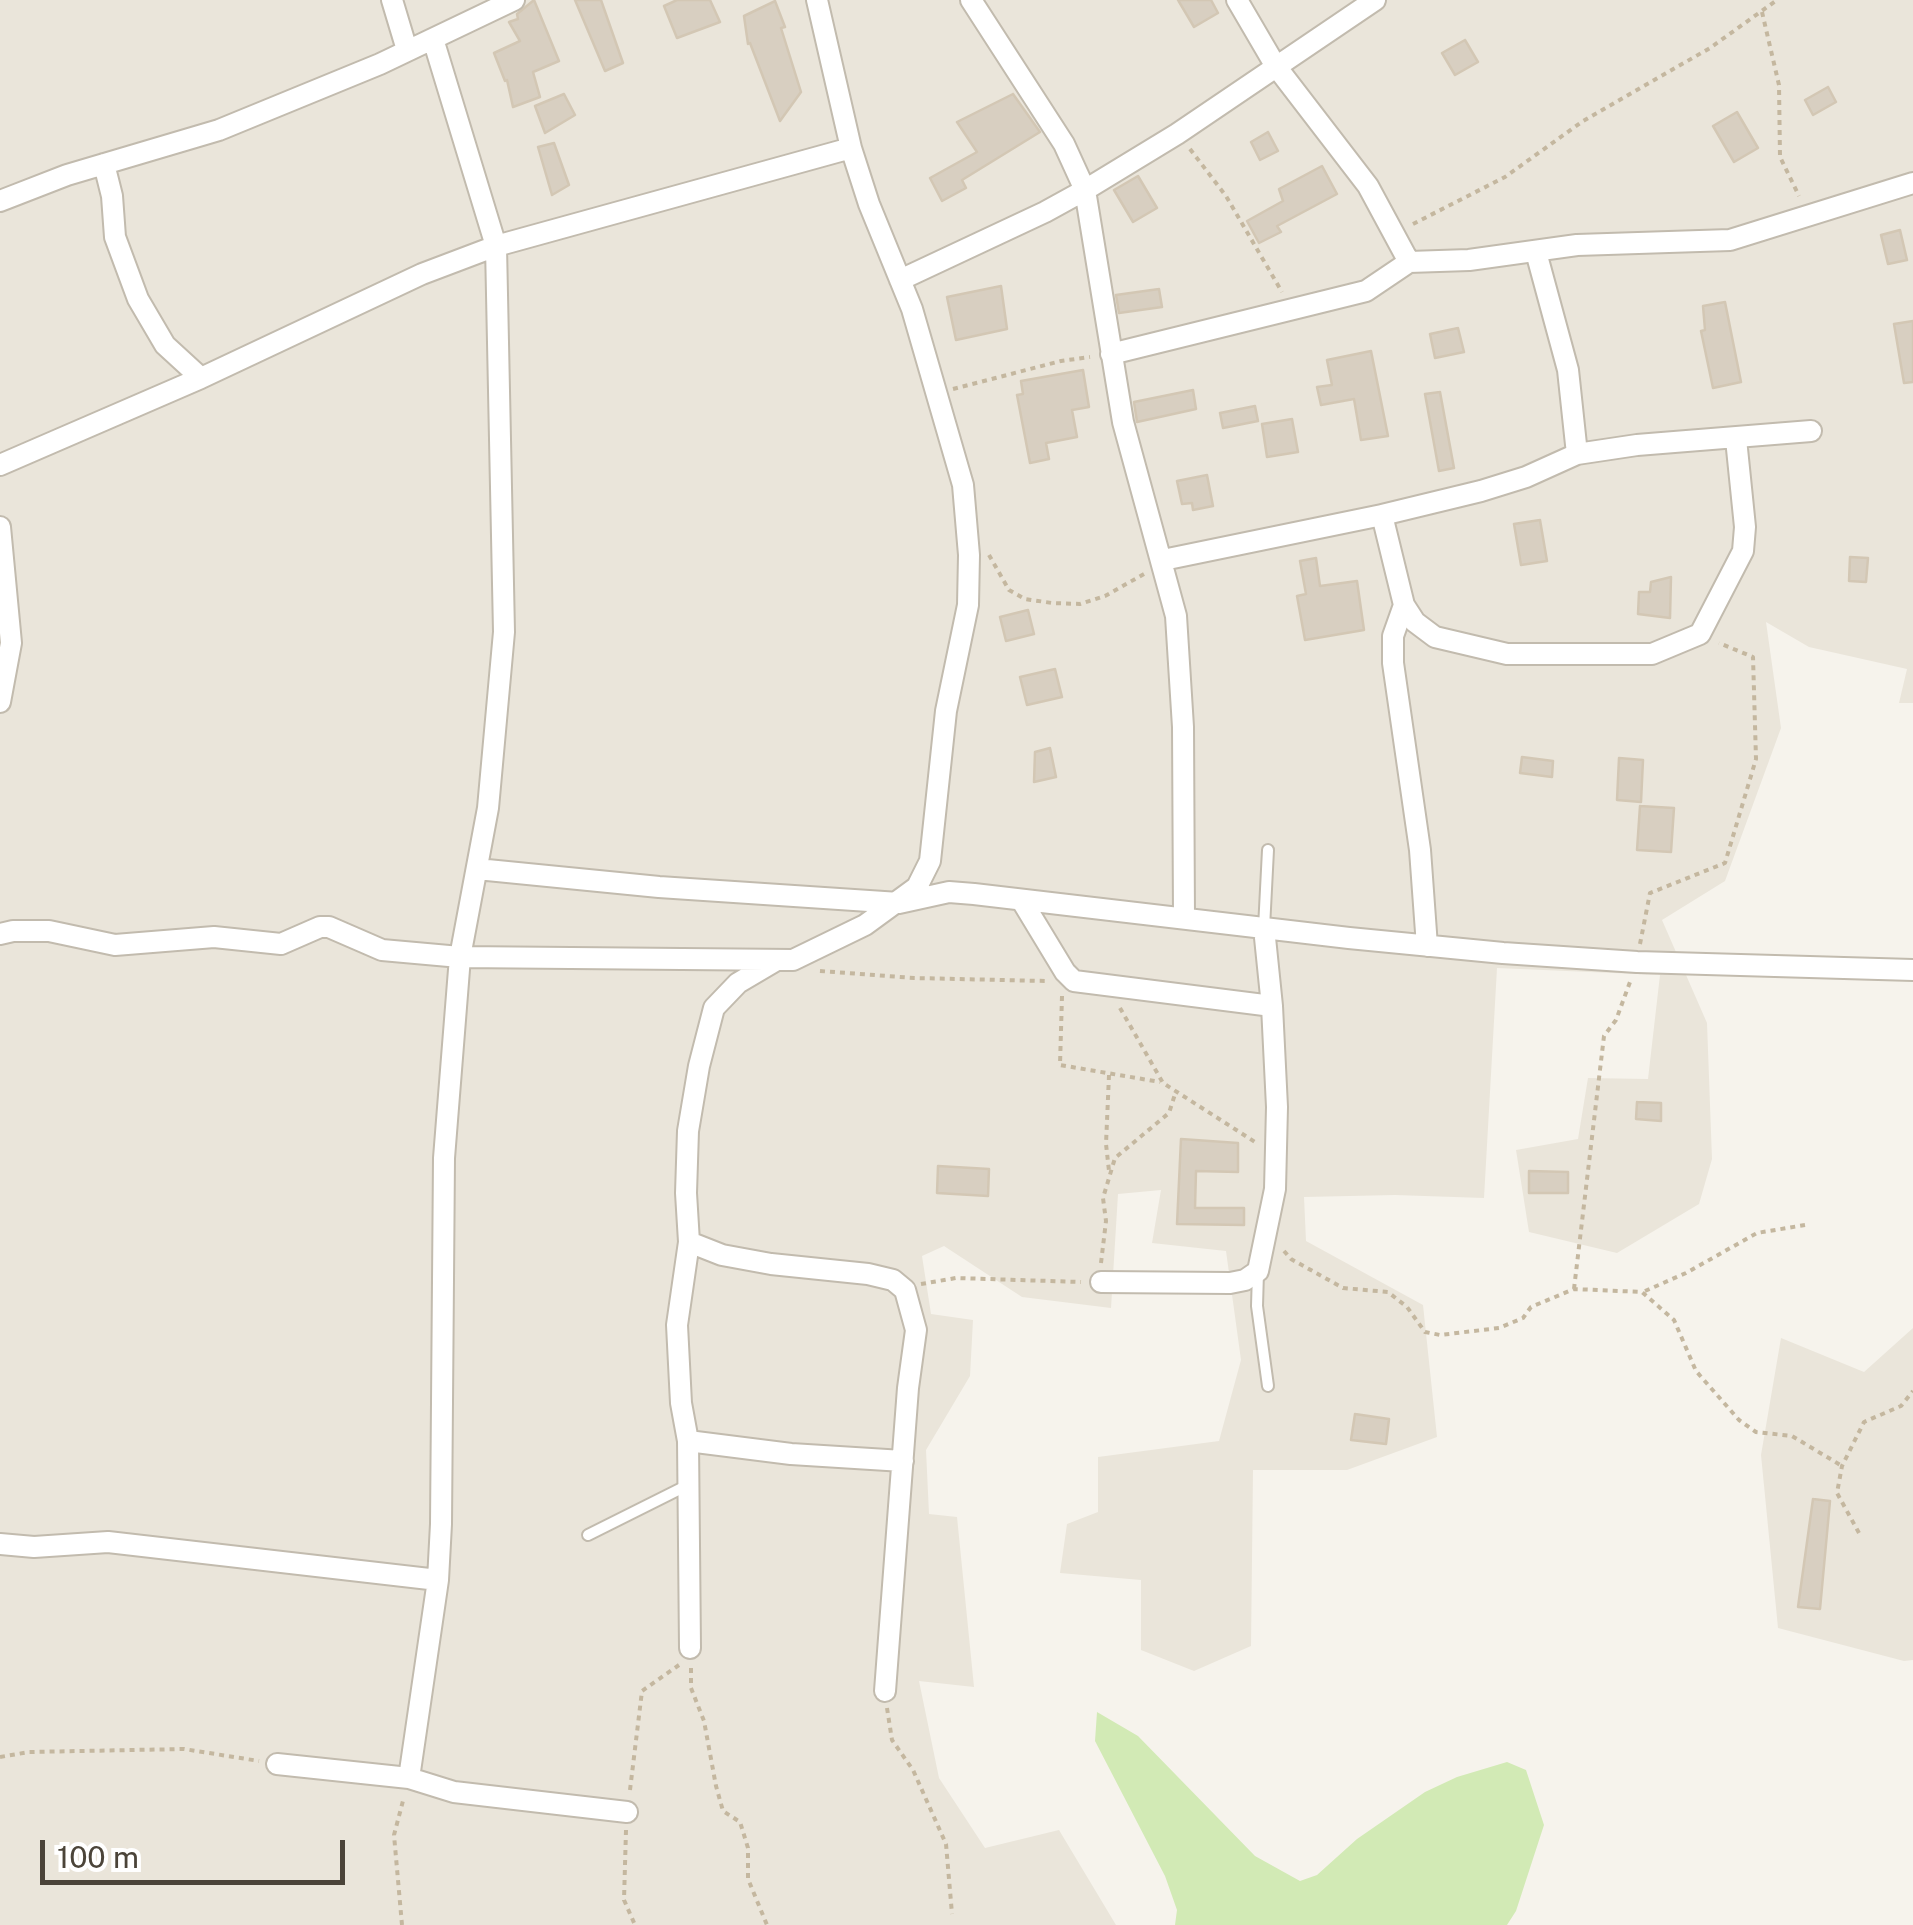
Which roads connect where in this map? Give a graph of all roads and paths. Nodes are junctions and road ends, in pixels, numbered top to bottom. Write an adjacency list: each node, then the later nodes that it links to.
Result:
1 (392, 0): 10 (street)
2 (514, 0): 9 (street)
3 (817, 0): 13 (street)
4 (971, 0): 16 (street)
5 (1237, 0): 11 (street)
6 (1375, 0): 11 (street)
7 (1778, 0): 8 (path)
8 (1762, 12): 18 (path); 19 (path)
9 (433, 39): 10 (street); 20 (street)
10 (407, 50): 14 (street)
11 (1275, 65): 12 (street); 19 (street)
12 (1177, 134): 16 (street); 24 (path)
13 (851, 148): 20 (street); 23 (street)
14 (104, 164): 17 (street); 26 (street)
15 (1913, 183): 18 (street)
16 (1086, 190): 23 (street); 25 (street)
17 (0, 202)
18 (1808, 214): 21 (street)
19 (1396, 234): 22 (street)
20 (496, 246): 26 (street); 40 (street)
21 (1536, 252): 22 (street); 30 (street)
22 (1409, 262): 24 (street)
23 (900, 280): 27 (street)
24 (1295, 308): 25 (street)
25 (1112, 354): 27 (path); 35 (street)
26 (201, 378): 31 (street)
27 (934, 392): 42 (street)
28 (1811, 430): 29 (street)
29 (1736, 439): 30 (street); 37 (street)
30 (1577, 454): 32 (street)
31 (0, 465)
32 (1382, 516): 35 (street); 36 (street)
33 (0, 527): 38 (street)
34 (986, 546): 35 (path)
35 (1163, 560): 43 (street)
36 (1404, 605): 37 (street); 46 (street)
37 (1700, 634): 49 (path)
38 (0, 702)
39 (1268, 850): 44 (lane)
40 (477, 869): 42 (street); 47 (street)
41 (1022, 901): 42 (street); 43 (street); 51 (street)
42 (899, 903): 48 (street)
43 (1184, 917): 44 (street)
44 (1264, 928): 46 (street); 52 (street)
45 (0, 934): 47 (street)
46 (1428, 946): 49 (street)
47 (460, 957): 48 (street); 75 (street)
48 (786, 959): 53 (path); 60 (street)
49 (1637, 962): 50 (street); 63 (path)
50 (1913, 970)
51 (1107, 987): 52 (street); 54 (path)
52 (1272, 1006): 56 (street)
53 (1109, 1073): 54 (path); 57 (path)
54 (1163, 1083): 55 (path)
55 (1176, 1092): 56 (path); 57 (path)
56 (1276, 1156): 58 (street)
57 (1110, 1176): 62 (path)
58 (1266, 1223): 61 (street); 63 (path)
59 (1805, 1225): 65 (path)
60 (689, 1242): 64 (street); 68 (street)
61 (1258, 1271): 62 (street); 66 (lane)
62 (1101, 1282): 64 (path)
63 (1574, 1288): 65 (path)
64 (904, 1290): 69 (street)
65 (1642, 1292): 70 (path)
66 (1268, 1386)
67 (1913, 1391): 70 (path)
68 (688, 1441): 69 (street); 71 (street)
69 (903, 1461): 77 (street)
70 (1842, 1466): 72 (path)
71 (689, 1484): 73 (lane); 76 (street)
72 (1860, 1533)
73 (588, 1535)
74 (0, 1544): 75 (street)
75 (438, 1580): 80 (street)
76 (690, 1648): 81 (path); 85 (path)
77 (884, 1692): 82 (path)
78 (0, 1757): 79 (path)
79 (277, 1764): 80 (street)
80 (409, 1778): 81 (street); 83 (path)
81 (627, 1812): 84 (path)
82 (952, 1914)
83 (402, 1925)
84 (635, 1925)
85 (767, 1925)

